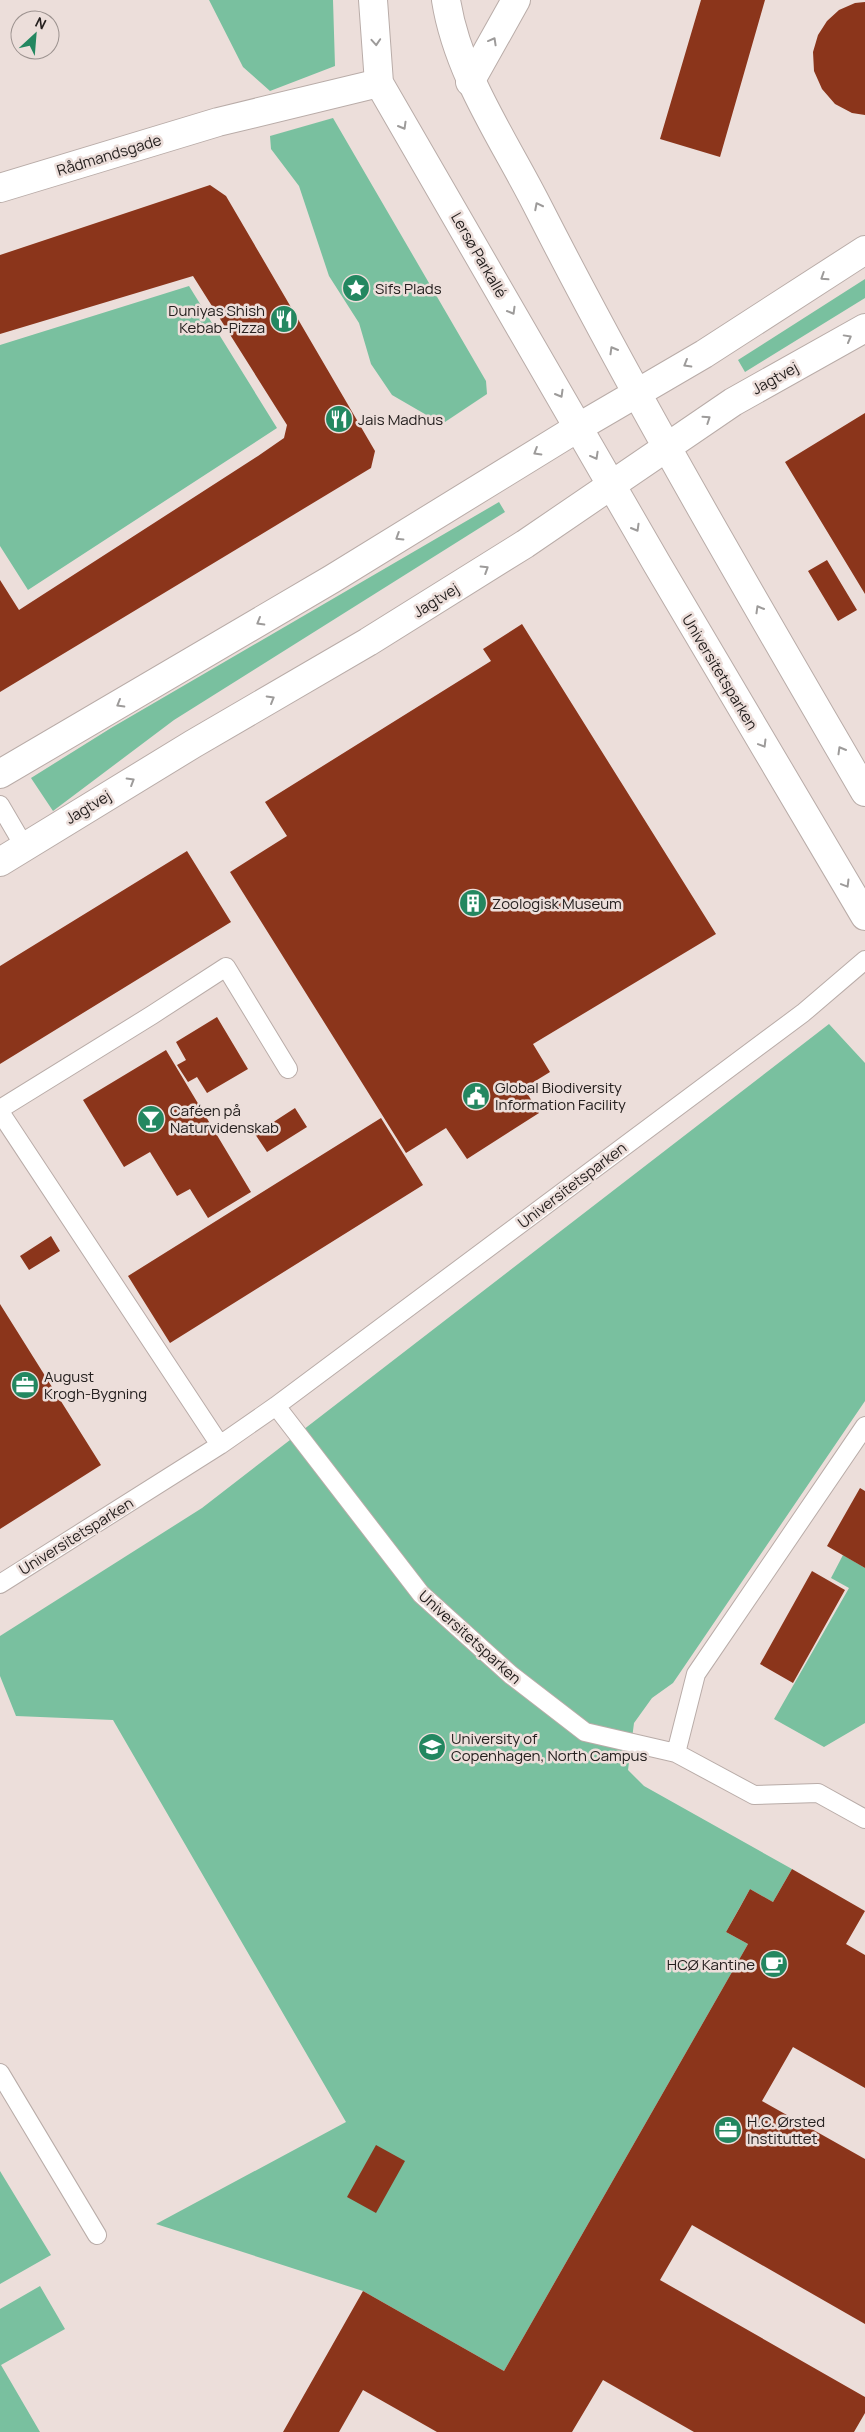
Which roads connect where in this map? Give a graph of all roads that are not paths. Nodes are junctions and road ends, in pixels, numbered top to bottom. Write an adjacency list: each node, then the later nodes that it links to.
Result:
1 (373, 0): 5 (street, Lersø Parkallé, one-way to 5)
2 (446, 0): 4 (street)
3 (516, 0): 4 (street, one-way to 3)
4 (470, 82): 9 (street, one-way to 4)
5 (379, 83): 6 (street, Rådmandsgade); 10 (street, Lersø Parkallé, one-way to 10)
6 (0, 188)
7 (865, 250): 9 (street, one-way to 9)
8 (865, 328): 11 (street, Jagtvej, one-way to 8)
9 (637, 392): 10 (street); 11 (street)
10 (579, 427): 12 (street, Universitetsparken, one-way to 12); 13 (street, one-way to 13)
11 (667, 446): 12 (street, Jagtvej); 14 (street, one-way to 11)
12 (612, 486): 16 (street, Jagtvej, one-way to 12); 18 (street, Universitetsparken, one-way to 18)
13 (0, 774)
14 (865, 792)
15 (0, 805): 16 (lane)
16 (24, 846): 17 (street, Jagtvej)
17 (0, 862)
18 (865, 916)
19 (865, 960): 23 (lane, Universitetsparken)
20 (288, 1070): 21 (lane)
21 (0, 1108)
22 (0, 1112): 25 (lane)
23 (276, 1406): 25 (lane, Universitetsparken); 28 (lane, Universitetsparken)
24 (865, 1426): 26 (lane)
25 (220, 1445): 27 (lane, Universitetsparken)
26 (860, 1445): 28 (lane)
27 (0, 1584)
28 (676, 1753): 29 (lane, Universitetsparken)
29 (865, 1819)
30 (0, 2073): 31 (lane)
31 (97, 2235)

